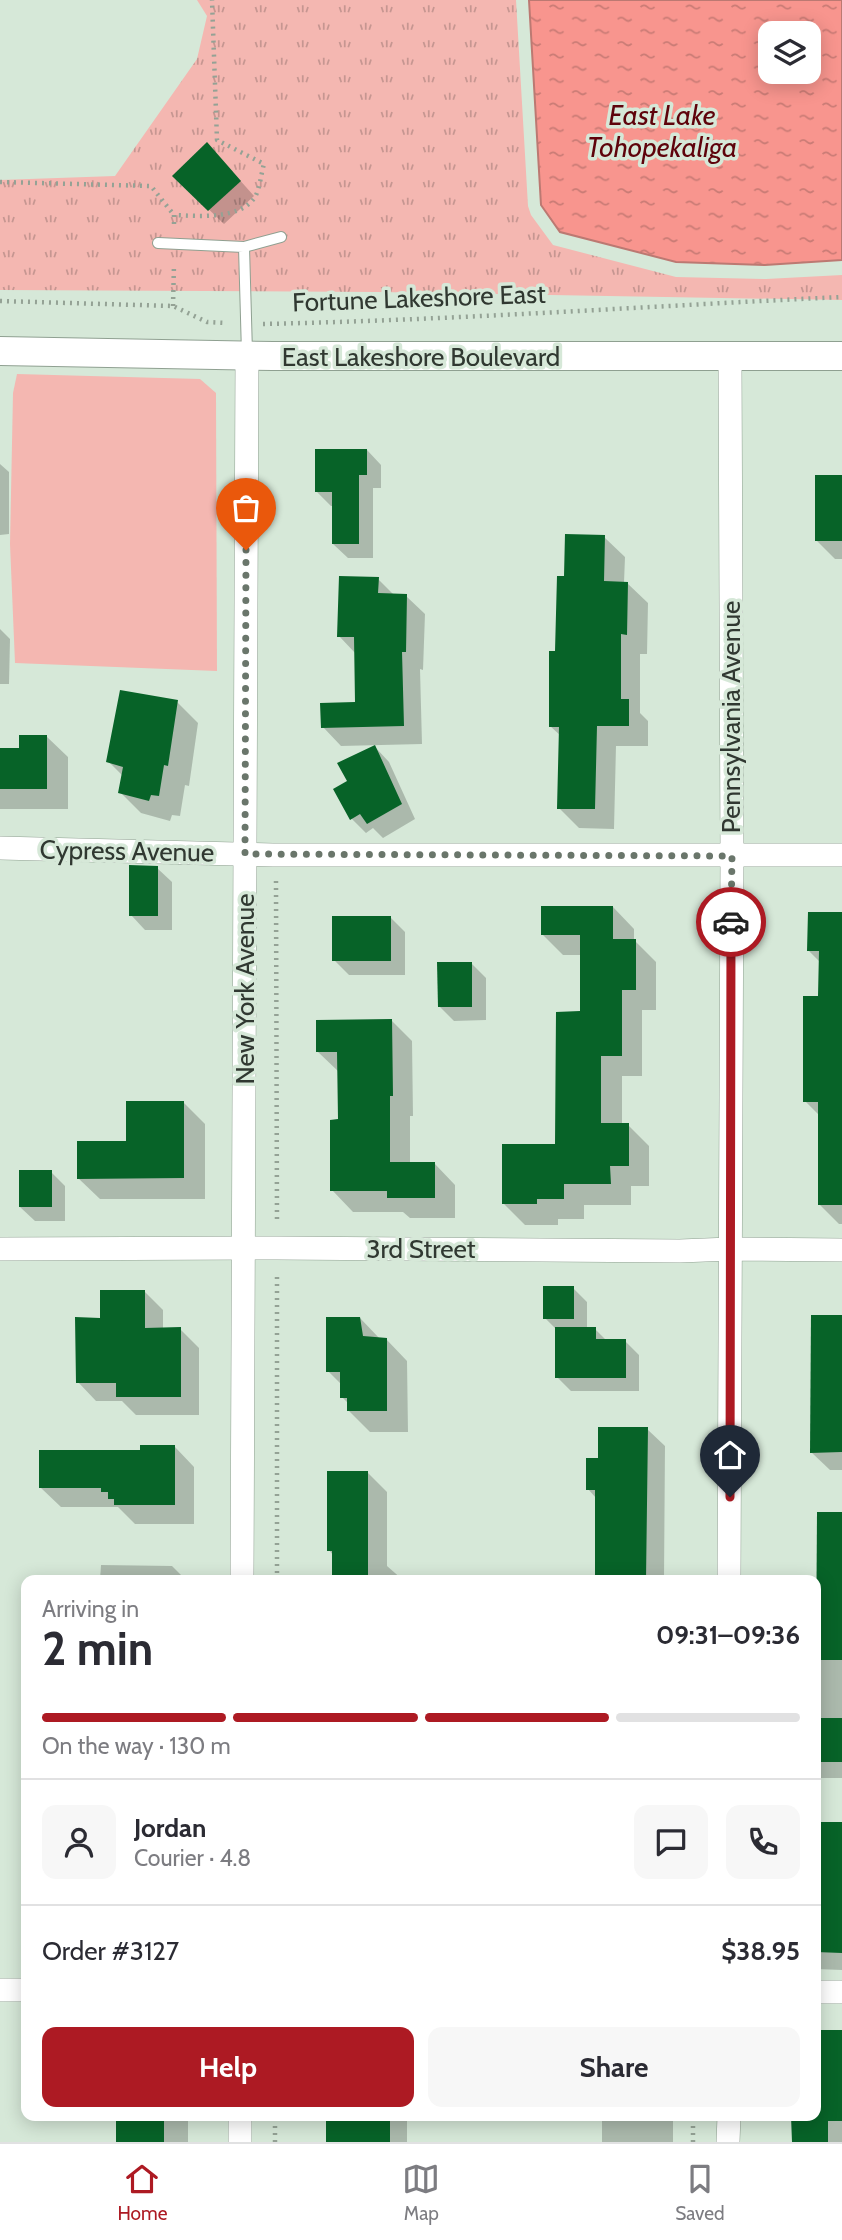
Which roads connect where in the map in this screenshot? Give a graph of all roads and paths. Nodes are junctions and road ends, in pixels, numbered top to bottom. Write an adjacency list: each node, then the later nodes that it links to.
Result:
1 (212, 0): 3 (path)
2 (0, 182): 3 (path)
3 (174, 215): 6 (path)
4 (281, 237): 7 (lane)
5 (158, 243): 6 (lane)
6 (174, 243): 7 (lane); 10 (path)
7 (244, 247): 11 (lane)
8 (842, 297): 12 (path, Fortune Lakeshore East)
9 (0, 301): 10 (path, Fortune Lakeshore East)
10 (173, 306): 11 (path, Fortune Lakeshore East)
11 (246, 324): 12 (path, Fortune Lakeshore East); 14 (lane)
12 (274, 324): 14 (path)
13 (0, 351): 14 (street, East Lakeshore Boulevard)
14 (260, 356): 16 (street, East Lakeshore Boulevard); 18 (street, New York Avenue)
15 (842, 356): 16 (street, East Lakeshore Boulevard)
16 (730, 357): 21 (street, Pennsylvania Avenue)
17 (0, 848): 18 (street, Cypress Avenue)
18 (245, 854): 19 (street, Cypress Avenue); 24 (street, New York Avenue)
19 (274, 855): 21 (street, Cypress Avenue); 22 (path)
20 (842, 855): 21 (street, Cypress Avenue)
21 (732, 856): 25 (street, Pennsylvania Avenue)
22 (277, 1248): 24 (street, 3rd Street); 25 (street, 3rd Street); 28 (path)
23 (0, 1249): 24 (street, 3rd Street)
24 (244, 1249): 27 (street, New York Avenue)
25 (730, 1249): 26 (street, 3rd Street); 29 (street, Pennsylvania Avenue)
26 (842, 1250)
27 (242, 1575)
28 (277, 1575)
29 (729, 1575)
30 (0, 1990): 31 (street)
31 (21, 1990)
32 (821, 1992): 33 (street)
33 (842, 1992)
34 (240, 2121): 38 (street)
35 (275, 2121): 39 (path)
36 (693, 2121): 40 (path)
37 (729, 2121): 41 (street)
38 (240, 2142)
39 (275, 2142)
40 (693, 2142)
41 (728, 2142)

